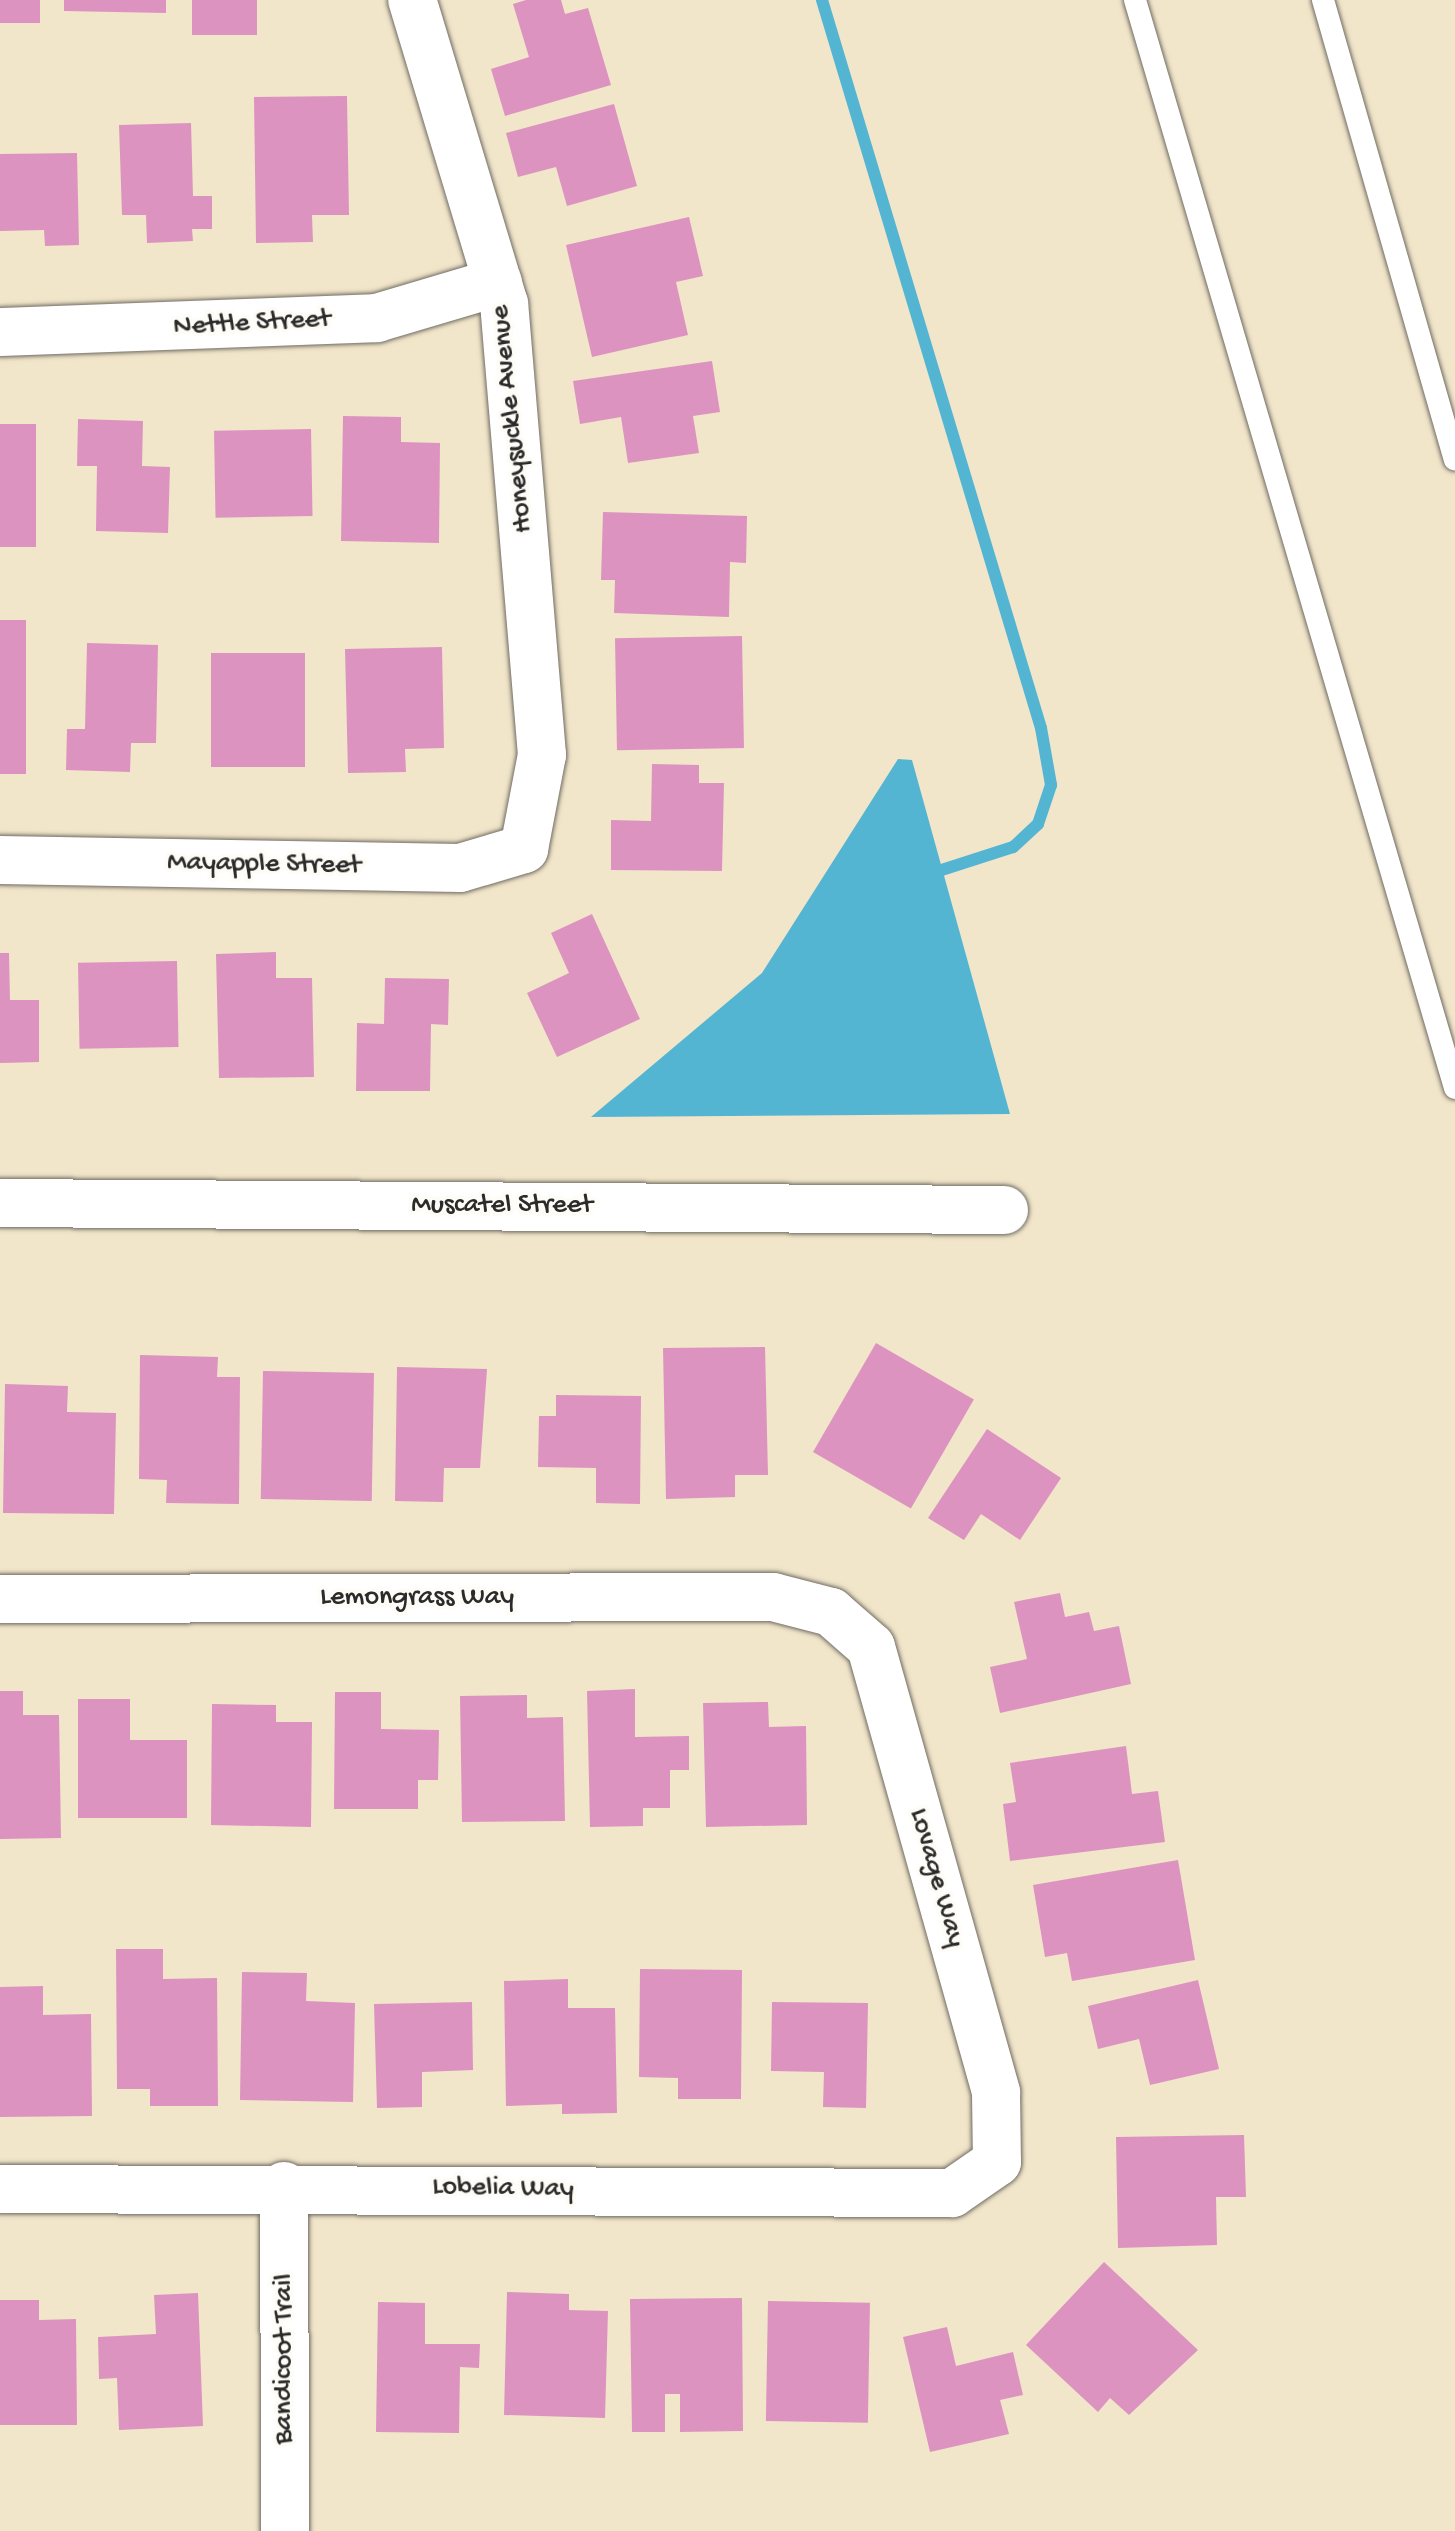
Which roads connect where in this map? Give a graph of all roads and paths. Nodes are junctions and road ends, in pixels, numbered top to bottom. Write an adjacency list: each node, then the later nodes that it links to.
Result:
1 (412, 0): 4 (street, Honeysuckle Avenue)
2 (1135, 0): 9 (lane)
3 (1323, 0): 6 (lane)
4 (498, 282): 5 (street, Nettle Street); 7 (street, Honeysuckle Avenue)
5 (0, 332)
6 (1455, 459)
7 (524, 848): 8 (street, Mayapple Street)
8 (0, 860)
9 (1455, 1088)
10 (0, 1203): 11 (street, Muscatel Street)
11 (1004, 1210)
12 (0, 1599): 13 (street, Lemongrass Way)
13 (831, 1612): 14 (street, Lovage Way)
14 (997, 2162): 15 (street, Lobelia Way)
15 (284, 2186): 16 (street, Lobelia Way); 17 (street, Bandicoot Trail)
16 (0, 2189)
17 (285, 2531)

